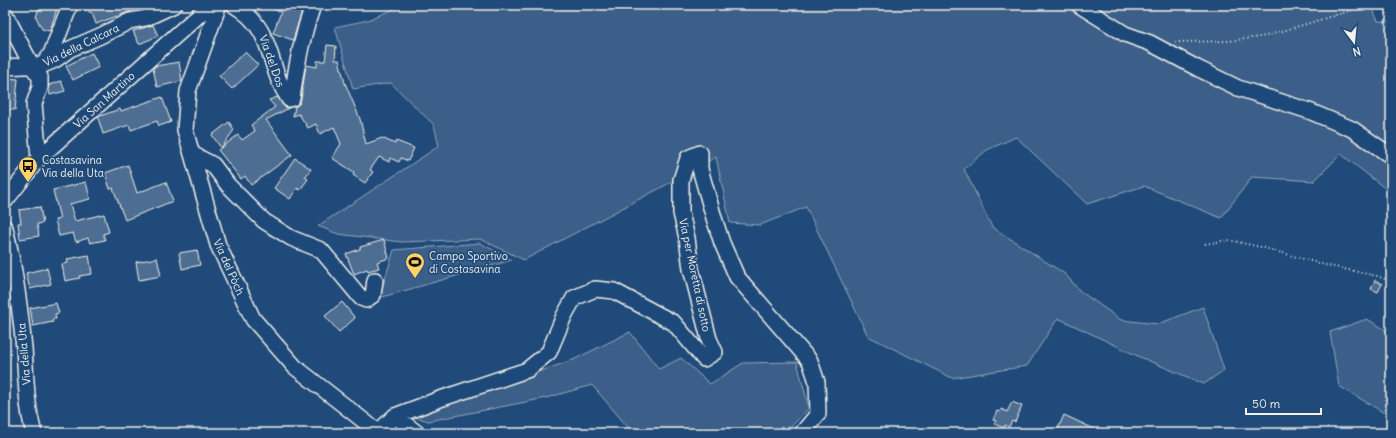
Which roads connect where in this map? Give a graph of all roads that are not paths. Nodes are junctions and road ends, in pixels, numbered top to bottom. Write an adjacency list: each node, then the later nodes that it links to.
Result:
1 (70, 5): 10 (street)
2 (174, 5): 10 (street, Via della Calcara)
3 (210, 5): 13 (street, Via San Martino)
4 (218, 5): 11 (street, Via del Pòch)
5 (234, 5): 6 (street, Via del Dos)
6 (313, 5)
7 (1078, 5): 12 (street)
8 (5, 14): 10 (street, Via della Calcara)
9 (6, 66): 10 (street, Via della Calcara)
10 (38, 66): 13 (street, Via della Calcara)
11 (192, 154): 16 (street); 19 (street, Via del Pòch)
12 (1391, 156)
13 (39, 158): 14 (street, Via San Martino)
14 (5, 201)
15 (5, 228): 18 (street, Via della Uta)
16 (375, 280)
17 (395, 416): 19 (street, Via per Moretta di sotto); 20 (street); 21 (street, Via per Moretta di sotto)
18 (34, 433)
19 (378, 433)
20 (417, 433)
21 (802, 433)

